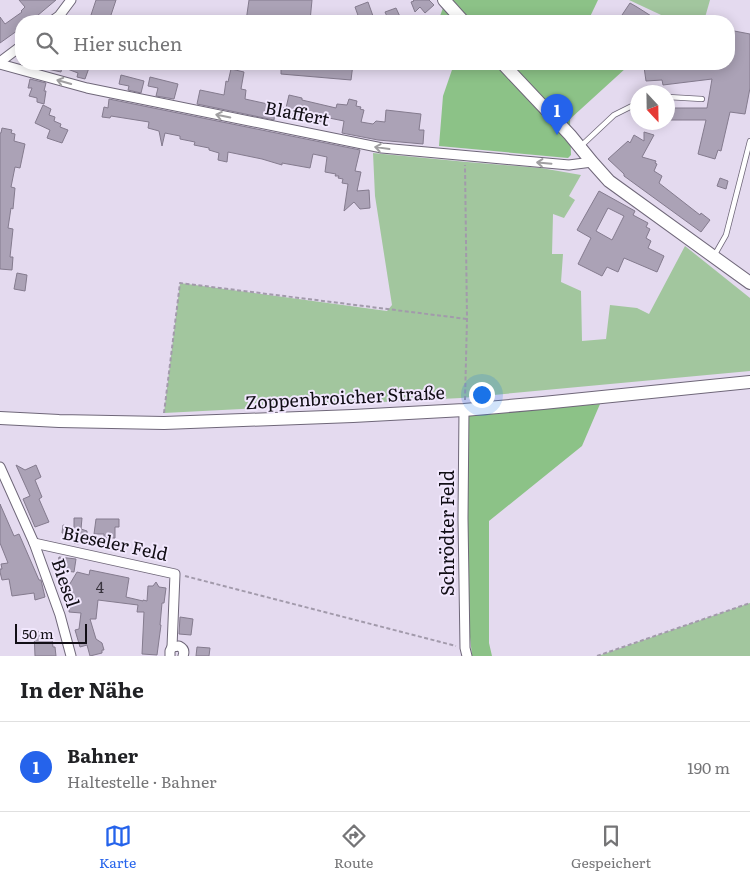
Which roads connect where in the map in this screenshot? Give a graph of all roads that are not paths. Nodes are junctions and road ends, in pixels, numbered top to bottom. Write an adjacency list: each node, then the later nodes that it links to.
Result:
1 (71, 0): 3 (street)
2 (444, 0): 4 (main road)
3 (60, 15)
4 (458, 15)
5 (15, 51): 6 (street)
6 (0, 63): 7 (street, Blaffert, one-way to 6)
7 (15, 67)
8 (24, 70): 15 (street, Blaffert, one-way to 8)
9 (509, 70): 14 (main road)
10 (675, 97): 11 (lane)
11 (702, 99)
12 (630, 107): 14 (lane)
13 (750, 141): 16 (lane)
14 (580, 146): 15 (main road)
15 (592, 162): 16 (main road)
16 (714, 257): 17 (main road)
17 (750, 283)
18 (750, 382): 19 (main road, Zoppenbroicher Straße)
19 (464, 410): 20 (main road, Zoppenbroicher Straße); 24 (street, Schrödter Feld)
20 (0, 418)
21 (0, 467): 22 (street, Biesel)
22 (34, 543): 23 (street, Bieseler Feld); 25 (street, Biesel)
23 (171, 652): 26 (street, Bieseler Feld)
24 (466, 652)
25 (71, 656)
26 (183, 656)

